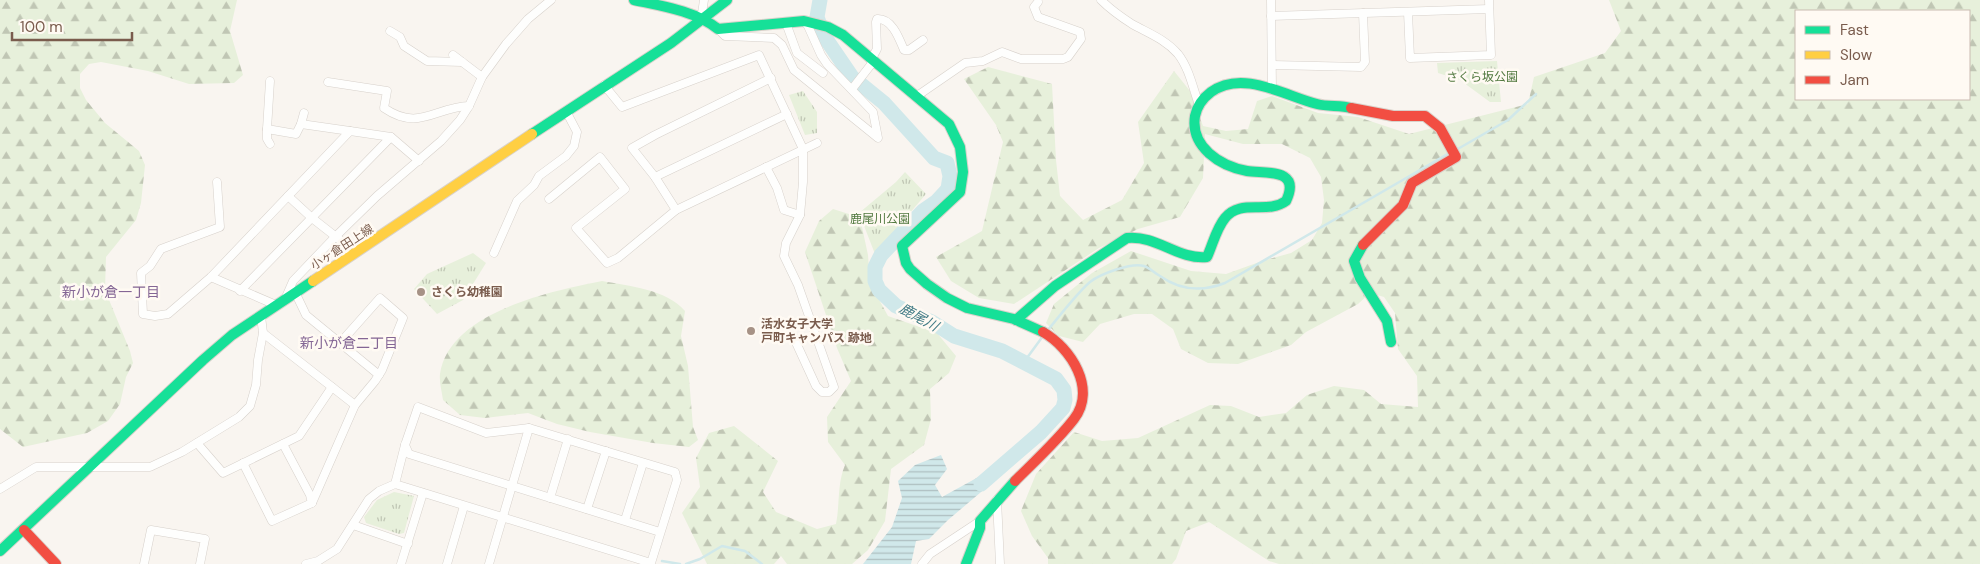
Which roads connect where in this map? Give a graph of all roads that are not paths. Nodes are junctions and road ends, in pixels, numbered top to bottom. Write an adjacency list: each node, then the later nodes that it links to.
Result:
1 (552, 0): 24 (street)
2 (634, 0): 13 (street)
3 (704, 0): 13 (street)
4 (727, 0): 13 (street, 小ヶ倉田上線)
5 (1101, 0): 32 (street)
6 (1271, 0): 12 (street)
7 (1488, 0): 9 (street)
8 (1038, 2): 31 (street)
9 (1489, 10): 10 (street); 10 (street)
10 (1408, 12): 11 (street)
11 (1363, 13): 12 (street); 22 (street)
12 (1271, 16): 22 (street)
13 (701, 20): 16 (street); 28 (street, 小ヶ倉田上線)
14 (804, 21): 15 (street); 20 (street); 29 (street)
15 (786, 23): 16 (street); 23 (street)
16 (718, 29): 29 (street)
17 (390, 31): 21 (street)
18 (923, 40): 20 (street)
19 (453, 55): 21 (street)
20 (872, 61): 29 (street); 31 (street)
21 (462, 62): 24 (street)
22 (1273, 65): 30 (street)
23 (823, 73)
24 (482, 77): 33 (street)
25 (771, 78): 28 (street); 36 (street); 46 (street)
26 (270, 80): 38 (street)
27 (328, 82): 33 (street)
28 (604, 85): 34 (street, 小ヶ倉田上線)
29 (852, 89)
30 (1272, 89): 32 (street); 64 (street)
31 (917, 96): 61 (street)
32 (1198, 105): 61 (street)
33 (469, 106): 44 (street)
34 (566, 111): 54 (street); 55 (street, 小ヶ倉田上線)
35 (304, 113): 37 (street)
36 (787, 114): 43 (street); 46 (street)
37 (301, 124): 38 (street); 39 (street)
38 (268, 129): 42 (street)
39 (350, 131): 40 (street); 48 (street)
40 (391, 137): 44 (street); 52 (street)
41 (817, 143): 43 (street)
42 (270, 144)
43 (803, 149): 45 (street); 51 (street)
44 (419, 161): 53 (street)
45 (766, 167): 50 (street); 51 (street)
46 (655, 177): 50 (street)
47 (217, 182): 56 (street)
48 (288, 196): 52 (street); 56 (street)
49 (549, 200): 50 (street)
50 (676, 210)
51 (800, 215): 63 (street)
52 (312, 218): 53 (street); 57 (street)
53 (335, 237): 55 (street); 59 (street)
54 (494, 253)
55 (350, 256): 58 (street, 小ヶ倉田上線)
56 (211, 277): 57 (street)
57 (240, 291): 59 (street)
58 (295, 292): 59 (street, 小ヶ倉田上線); 65 (street)
59 (280, 303): 60 (street, 小ヶ倉田上線)
60 (261, 316): 62 (street); 77 (street, 小ヶ倉田上線)
61 (1016, 320): 83 (street)
62 (263, 333): 67 (street); 71 (street)
63 (793, 336)
64 (1391, 342)
65 (340, 343): 66 (street); 66 (street)
66 (379, 375): 68 (street)
67 (332, 387): 68 (street); 72 (street)
68 (354, 405): 84 (street)
69 (529, 428): 70 (street); 73 (street); 79 (street)
70 (568, 439): 74 (street); 82 (street)
71 (198, 443): 75 (street); 77 (street)
72 (283, 444): 75 (street); 84 (street)
73 (404, 445): 78 (street); 79 (street)
74 (606, 451): 76 (street); 86 (street)
75 (243, 463): 84 (street)
76 (643, 463): 88 (street); 92 (street)
77 (90, 468): 80 (street); 91 (street, 小ヶ倉田上線)
78 (395, 484): 81 (street); 90 (street)
79 (512, 486): 82 (street); 87 (street)
80 (0, 489)
81 (423, 493): 85 (street); 93 (street)
82 (550, 498): 86 (street)
83 (997, 500): 89 (street); 106 (street)
84 (312, 503)
85 (464, 506): 87 (street); 101 (street)
86 (587, 509): 88 (street)
87 (503, 518): 102 (street); 103 (street)
88 (625, 520): 92 (street)
89 (980, 521): 104 (street); 105 (street)
90 (353, 525): 93 (street); 95 (street)
91 (24, 530): 94 (street, 小ヶ倉田上線); 96 (street)
92 (660, 532): 103 (street)
93 (408, 544): 100 (street)
94 (0, 551)
95 (320, 562): 99 (street)
96 (56, 564)
97 (144, 564): 98 (street)
98 (200, 564)
99 (306, 564)
100 (401, 564)
101 (447, 564)
102 (489, 564)
103 (650, 564)
104 (922, 564)
105 (966, 564)
106 (1000, 564)

